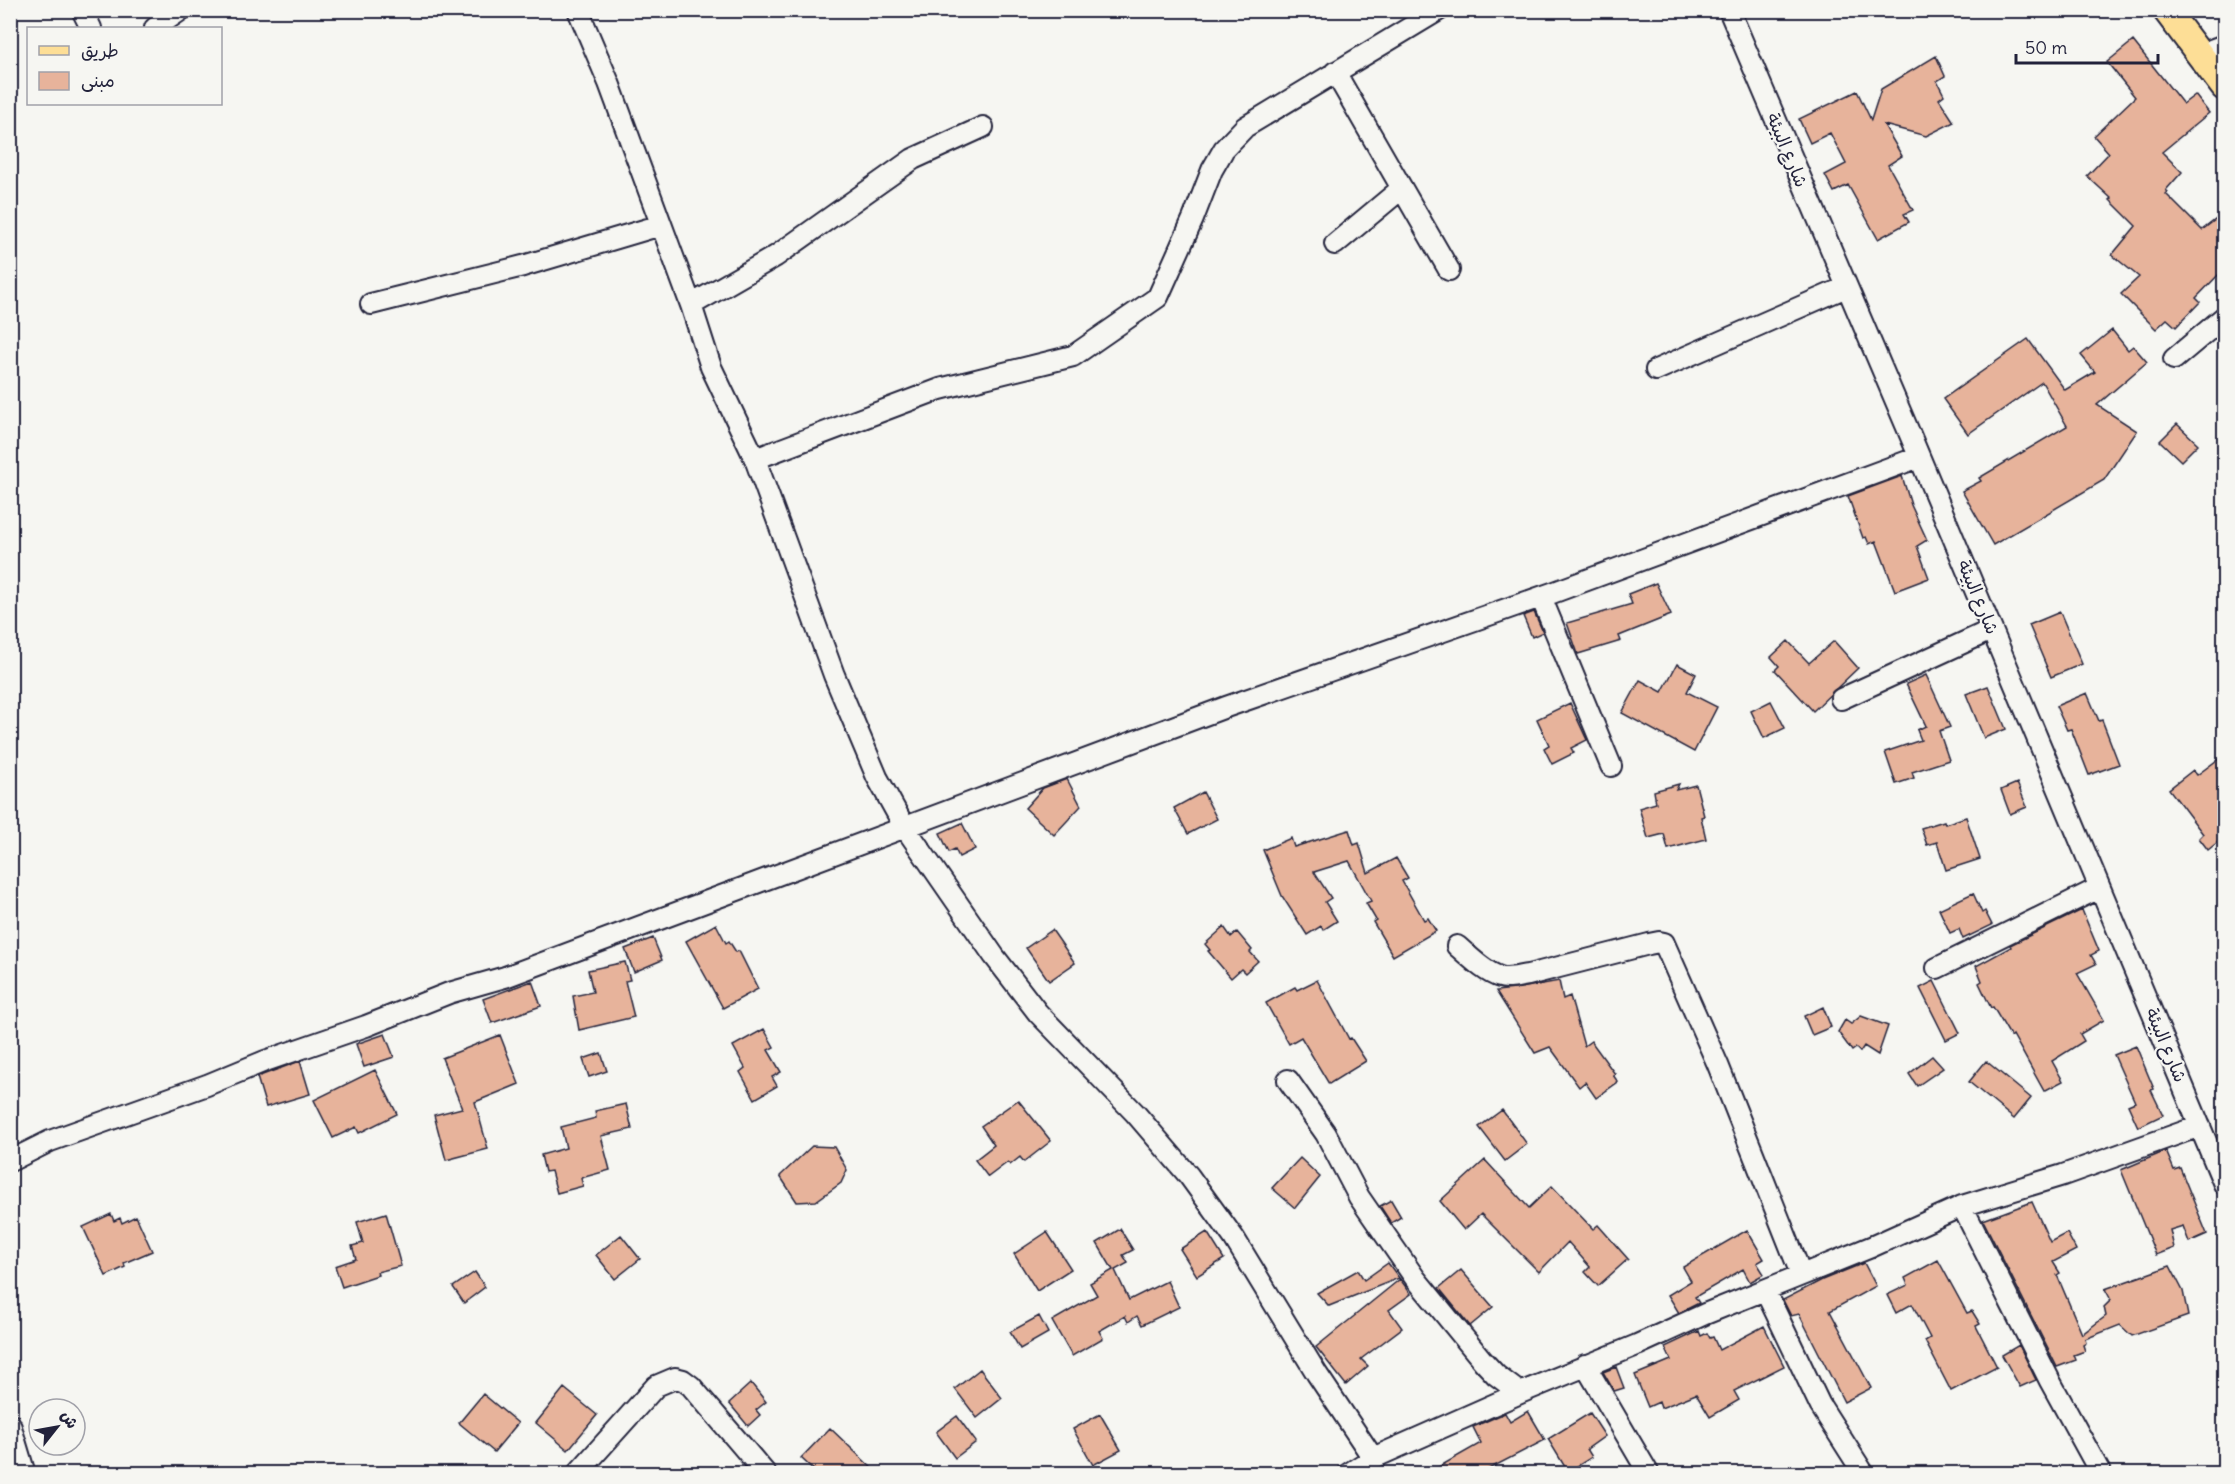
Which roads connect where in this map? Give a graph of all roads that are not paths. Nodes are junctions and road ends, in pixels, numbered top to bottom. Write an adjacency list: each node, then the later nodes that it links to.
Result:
1 (82, 10): 7 (street)
2 (181, 10): 8 (street)
3 (578, 10): 15 (street)
4 (1439, 10): 11 (street)
5 (1729, 10): 18 (street, شارع البيئة)
6 (2166, 10): 10 (main road)
7 (90, 27)
8 (156, 27)
9 (2224, 45): 10 (street)
10 (2200, 54): 12 (main road)
11 (1335, 72): 14 (street); 25 (street)
12 (2224, 87)
13 (983, 127): 20 (street)
14 (1401, 189): 16 (street); 17 (street)
15 (661, 225): 19 (street); 20 (street)
16 (1335, 244)
17 (1449, 270)
18 (1846, 287): 23 (street); 24 (street, شارع البيئة)
19 (371, 304)
20 (691, 305): 25 (street)
21 (2224, 317): 22 (street)
22 (2174, 359)
23 (1656, 370)
24 (1919, 457): 26 (street); 27 (street, شارع البيئة)
25 (755, 459): 30 (street)
26 (1541, 597): 29 (street); 30 (street)
27 (1991, 630): 28 (street); 31 (street, شارع البيئة)
28 (1841, 699)
29 (1611, 766)
30 (904, 826): 36 (street); 44 (street)
31 (2099, 888): 33 (street); 35 (street, شارع البيئة)
32 (1457, 946): 39 (street)
33 (1937, 968)
34 (1288, 1080): 42 (street)
35 (2200, 1126): 37 (street, شارع البيئة); 38 (street)
36 (10, 1161)
37 (2224, 1184)
38 (1962, 1206): 39 (street); 51 (street)
39 (1801, 1274): 40 (street)
40 (1765, 1290): 41 (street); 50 (street)
41 (1585, 1365): 42 (street); 49 (street)
42 (1520, 1393): 44 (street)
43 (10, 1424): 45 (street)
44 (1373, 1458): 48 (street)
45 (25, 1473)
46 (577, 1473): 47 (street)
47 (766, 1473)
48 (1348, 1473)
49 (1648, 1473)
50 (1864, 1473)
51 (2101, 1473)

